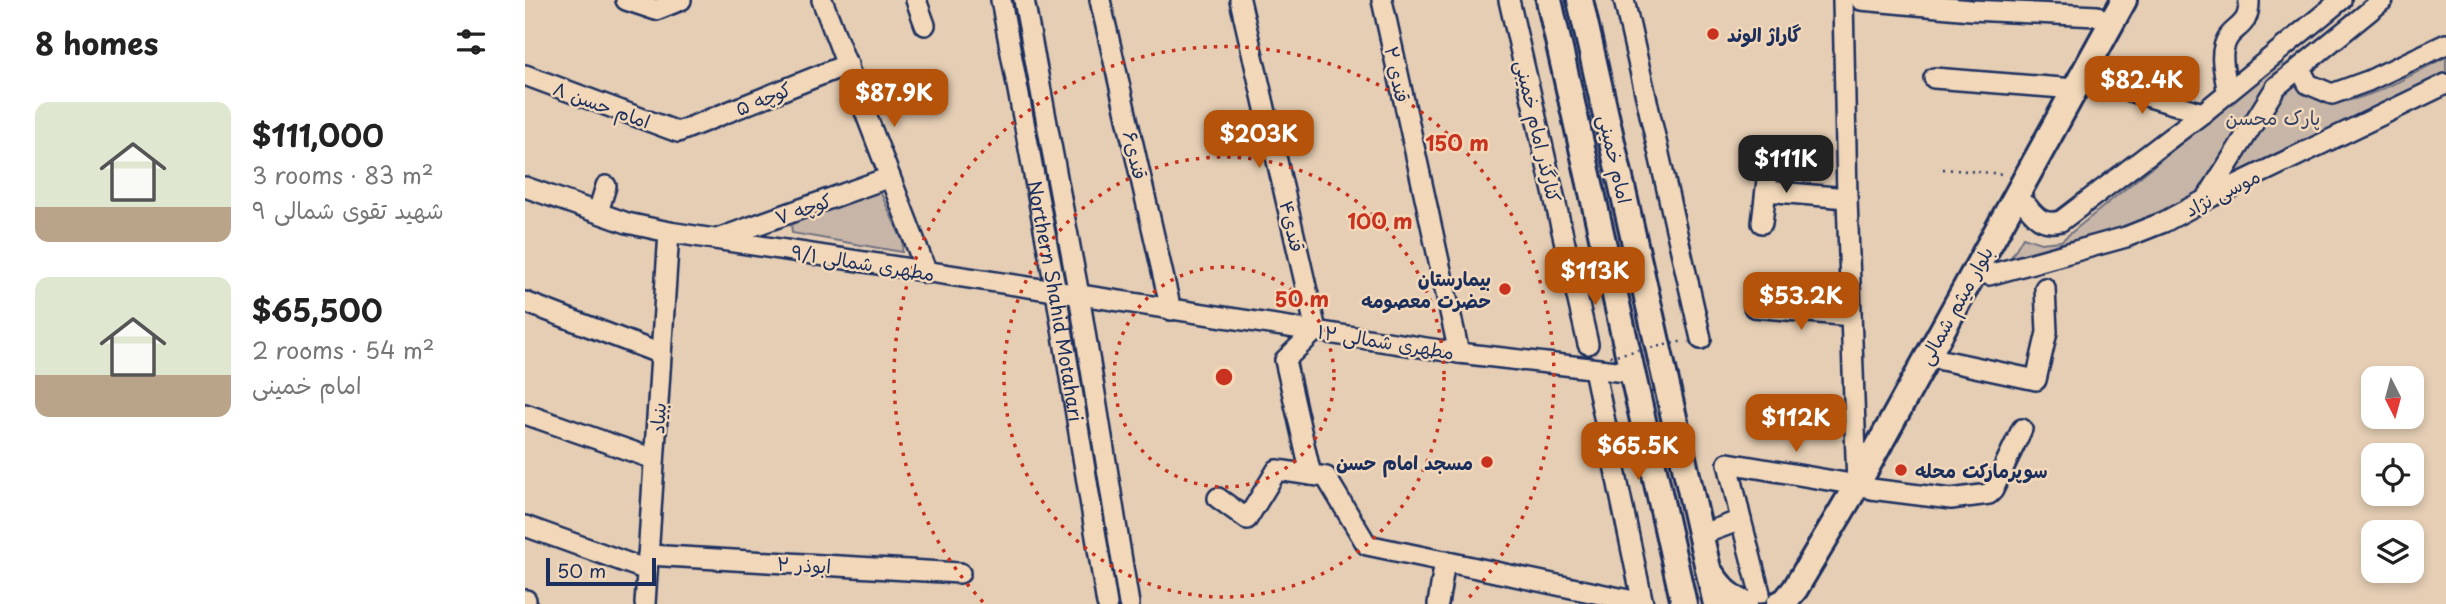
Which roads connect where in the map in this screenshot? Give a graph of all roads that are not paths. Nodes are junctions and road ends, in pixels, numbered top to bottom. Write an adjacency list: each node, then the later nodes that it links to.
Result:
1 (626, 0): 2 (street)
2 (681, 0)
3 (823, 0): 25 (street)
4 (916, 0): 22 (street)
5 (1001, 0): 49 (street, Northern Shahid Motahari)
6 (1024, 0): 50 (street)
7 (1100, 0): 53 (street, قندی۶)
8 (1240, 0): 55 (street, قندی۴)
9 (1382, 0): 58 (street, قندی ۲)
10 (1509, 0): 57 (street, کنارگذر امام خمینی)
11 (1549, 0): 62 (main road, امام خمینی)
12 (1580, 0): 71 (main road, امام خمینی)
13 (1624, 0): 56 (street)
14 (1843, 0): 39 (street)
15 (1861, 0): 21 (street)
16 (2124, 0): 24 (main road, بلوار میثم شمالی)
17 (2138, 0): 29 (main road, بلوار میثم شمالی)
18 (2249, 0): 31 (street)
19 (2341, 0): 31 (street)
20 (2383, 0): 26 (street)
21 (2097, 8): 24 (street)
22 (925, 25)
23 (2446, 44): 26 (street)
24 (2097, 49): 29 (main road, بلوار میثم شمالی)
25 (848, 64): 33 (street, کوچه ۵); 35 (street)
26 (2300, 68): 40 (street)
27 (525, 75): 33 (street, امام حسن ۸)
28 (1934, 78): 29 (street)
29 (2083, 84): 32 (street); 41 (main road, بلوار میثم شمالی); 67 (main road, بلوار میثم شمالی)
30 (2446, 84): 40 (street, موسی نژاد)
31 (2227, 91): 32 (street)
32 (2203, 113): 41 (street)
33 (678, 132)
34 (1769, 163): 38 (street)
35 (890, 177): 45 (street, کوچه ۷); 46 (street)
36 (606, 186): 42 (street)
37 (525, 187): 42 (street, مطهری شمالی ۹/۱)
38 (1766, 191): 39 (street); 43 (street)
39 (1847, 198): 54 (street)
40 (2207, 199): 47 (street, موسی نژاد)
41 (2028, 206): 47 (main road, بلوار میثم شمالی)
42 (598, 212): 44 (street, مطهری شمالی ۹/۱)
43 (1762, 223)
44 (669, 232): 45 (street, مطهری شمالی ۹/۱); 59 (street, بنیاد)
45 (716, 239): 46 (street, مطهری شمالی ۹/۱)
46 (927, 273): 49 (street, مطهری شمالی ۹/۱)
47 (1989, 275): 60 (main road, بلوار میثم شمالی)
48 (2045, 288): 60 (street)
49 (1056, 292): 50 (street, مطهری شمالی ۱۲); 79 (street, Northern Shahid Motahari)
50 (1079, 295): 53 (street, مطهری شمالی ۱۲); 80 (street)
51 (528, 304): 59 (street)
52 (1754, 307): 54 (street)
53 (1171, 310): 55 (street, مطهری شمالی ۱۲)
54 (1851, 316): 67 (street)
55 (1316, 330): 58 (street, مطهری شمالی ۱۲); 66 (street)
56 (1693, 340)
57 (1588, 344)
58 (1459, 353): 61 (street, مطهری شمالی ۱۲)
59 (661, 354): 65 (street, بنیاد)
60 (1943, 360): 67 (main road, بلوار میثم شمالی)
61 (1594, 369): 62 (street, مطهری شمالی ۱۲); 77 (street)
62 (1634, 373): 82 (main road, امام خمینی)
63 (525, 414): 65 (street)
64 (2022, 429): 67 (street)
65 (654, 459): 73 (street, بنیاد)
66 (1311, 475): 68 (street); 72 (street)
67 (1864, 487): 69 (street); 76 (main road, بلوار میثم شمالی); 84 (main road, بلوار میثم شمالی)
68 (1218, 498)
69 (1741, 520): 71 (street); 76 (street)
70 (525, 526): 73 (street, ابوذر ۲)
71 (1700, 535): 74 (main road, امام خمینی)
72 (1445, 561): 77 (street); 81 (street)
73 (648, 562): 75 (street, ابوذر ۲); 78 (street, بنیاد)
74 (1710, 572): 76 (main road); 83 (main road, امام خمینی)
75 (960, 573)
76 (1761, 600)
77 (1643, 603)
78 (645, 604)
79 (1107, 604)
80 (1129, 604)
81 (1438, 604)
82 (1684, 604)
83 (1716, 604)
84 (1804, 604)

